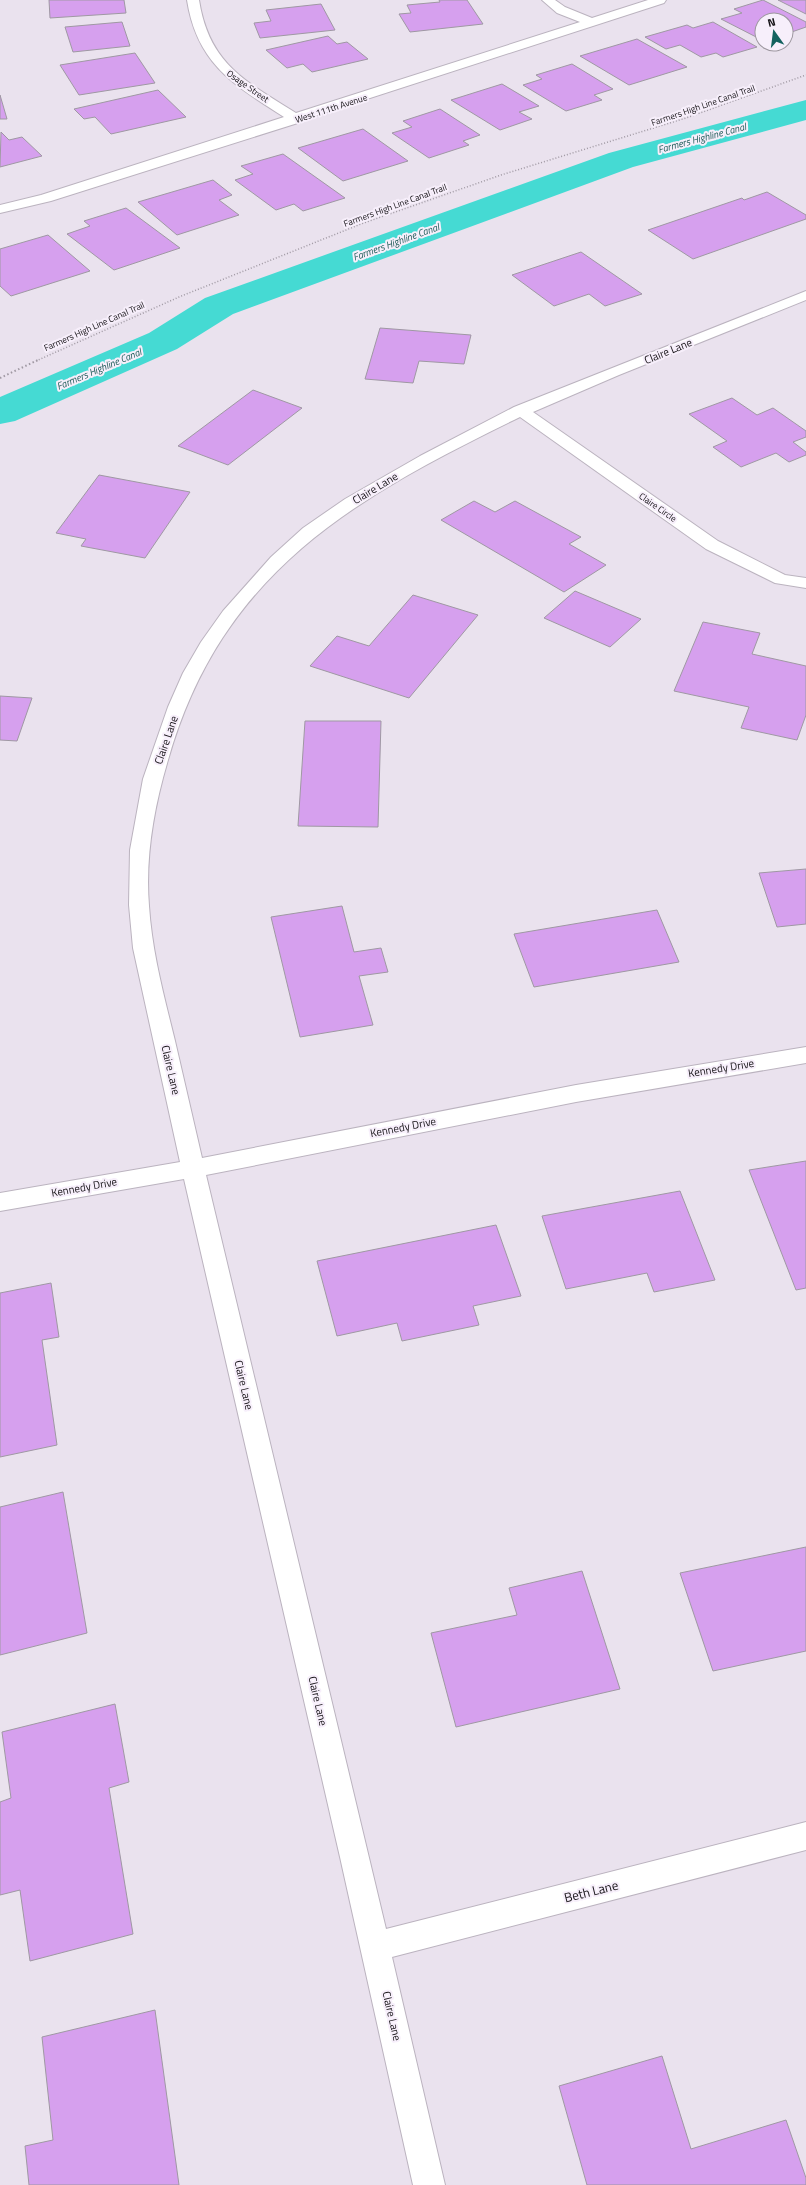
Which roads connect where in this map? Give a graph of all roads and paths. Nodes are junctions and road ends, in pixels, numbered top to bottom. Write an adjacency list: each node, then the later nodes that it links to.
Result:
1 (193, 0): 6 (street, Osage Street)
2 (548, 0): 4 (street)
3 (660, 0): 4 (street, West 111th Avenue)
4 (591, 22): 6 (street, West 111th Avenue)
5 (806, 75): 9 (path, Farmers High Line Canal Trail)
6 (296, 119): 7 (street, West 111th Avenue)
7 (0, 209)
8 (806, 295): 10 (street, Claire Lane)
9 (0, 378)
10 (520, 410): 11 (street, Claire Circle); 13 (street, Claire Lane)
11 (806, 583)
12 (806, 1055): 13 (street, Kennedy Drive)
13 (193, 1169): 14 (street, Kennedy Drive); 16 (street, Claire Lane)
14 (0, 1202)
15 (806, 1836): 16 (street, Beth Lane)
16 (376, 1946): 17 (street, Claire Lane)
17 (429, 2185)

